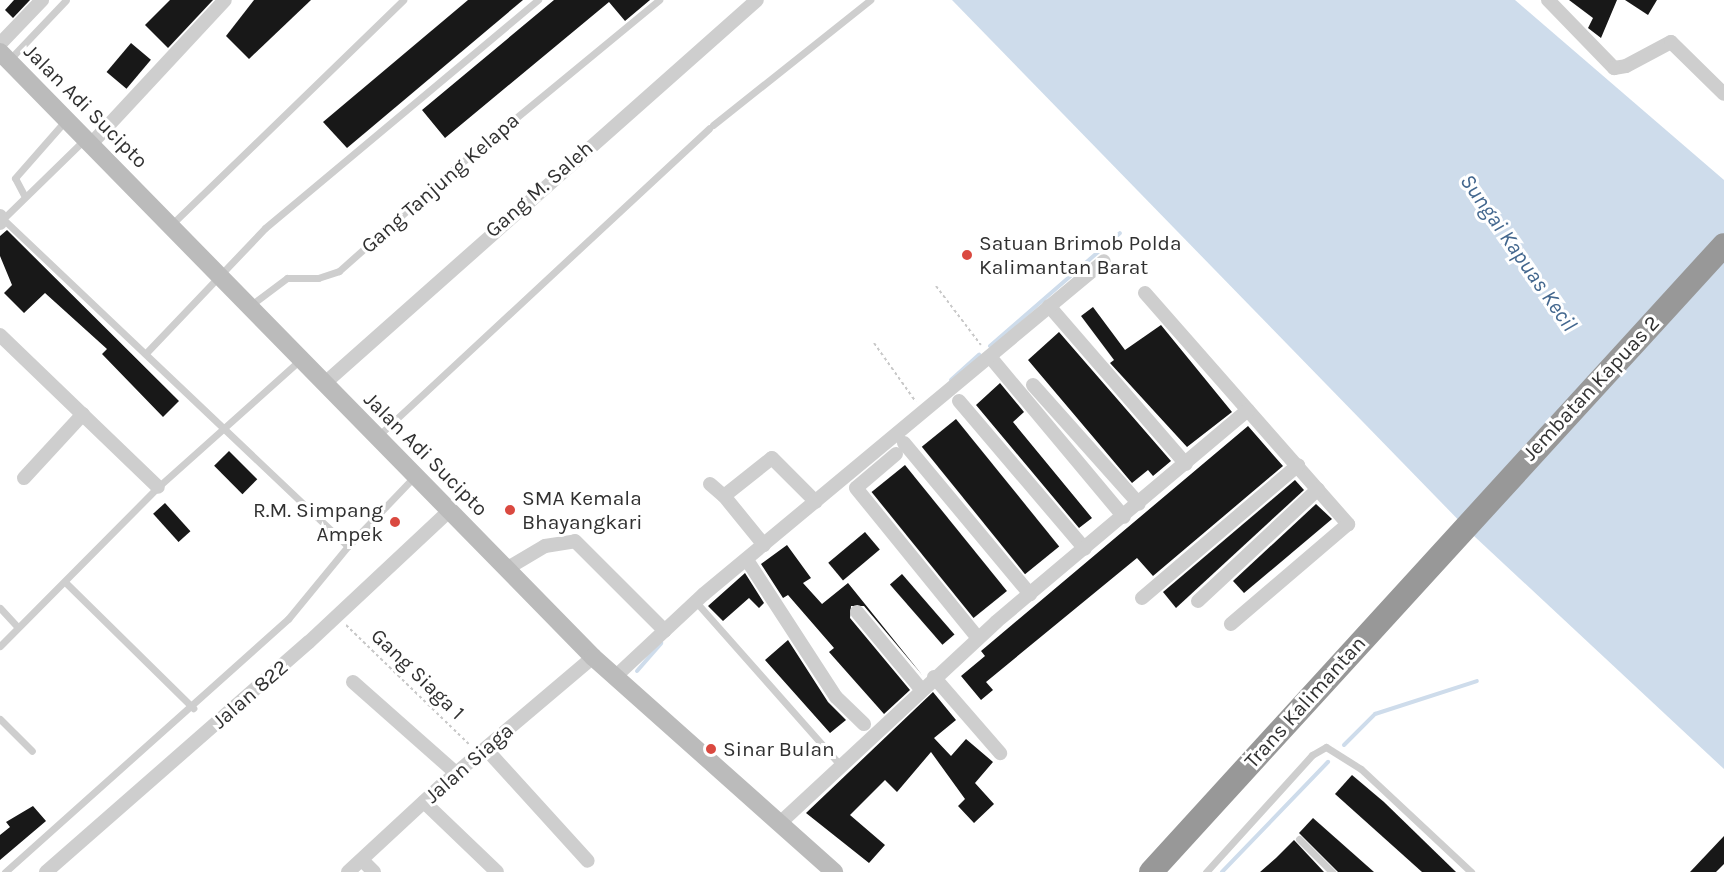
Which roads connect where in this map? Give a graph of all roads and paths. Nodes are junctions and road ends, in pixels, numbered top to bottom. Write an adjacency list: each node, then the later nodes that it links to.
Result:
1 (42, 0): 10 (street)
2 (66, 0): 11 (lane)
3 (225, 0): 14 (street)
4 (404, 0): 17 (lane)
5 (538, 0): 20 (lane)
6 (659, 0): 23 (lane, Gang Tanjung Kelapa)
7 (757, 0): 30 (street, Gang M. Saleh)
8 (870, 0): 37 (lane)
9 (1548, 0): 12 (street)
10 (0, 44)
11 (4, 56): 13 (main road, Jalan Adi Sucipto)
12 (1724, 94)
13 (68, 118): 14 (main road, Jalan Adi Sucipto); 15 (lane)
14 (89, 140): 15 (lane); 17 (main road, Jalan Adi Sucipto)
15 (24, 195): 16 (lane)
16 (1, 219): 27 (lane)
17 (172, 224): 20 (main road, Jalan Adi Sucipto)
18 (1724, 245): 50 (highway, Jembatan Kapuas 2)
19 (1104, 261): 24 (street)
20 (221, 273): 23 (main road, Jalan Adi Sucipto); 27 (lane)
21 (936, 286): 29 (path)
22 (1145, 293): 33 (street)
23 (251, 305): 28 (main road, Jalan Adi Sucipto)
24 (1049, 306): 29 (street); 38 (street)
25 (0, 335): 34 (street)
26 (874, 343): 35 (path)
27 (147, 352): 36 (lane)
28 (302, 358): 30 (main road, Jalan Adi Sucipto); 36 (lane)
29 (991, 358): 35 (street); 49 (street)
30 (325, 383): 37 (main road, Jalan Adi Sucipto)
31 (1033, 385): 47 (street)
32 (959, 401): 53 (street)
33 (1248, 410): 38 (street); 39 (street)
34 (83, 414): 41 (street); 43 (street)
35 (924, 414): 46 (street)
36 (223, 426): 43 (lane); 52 (lane)
37 (376, 437): 40 (main road, Jalan Adi Sucipto)
38 (1186, 464): 47 (street)
39 (1298, 465): 44 (street); 58 (street)
40 (416, 476): 48 (main road, Jalan Adi Sucipto); 52 (lane)
41 (24, 478)
42 (710, 484): 45 (street)
43 (158, 487): 56 (lane)
44 (1318, 489): 59 (street); 64 (street)
45 (724, 496): 46 (street); 51 (street)
46 (816, 502): 51 (street)
47 (1139, 504): 49 (street)
48 (449, 512): 55 (main road, Jalan Adi Sucipto); 63 (street, Jalan 822)
49 (1124, 517): 53 (street)
50 (1458, 532): 93 (highway, Trans Kalimantan)
51 (764, 545): 54 (street)
52 (348, 546): 74 (lane)
53 (1085, 549): 57 (street)
54 (747, 560): 60 (street); 76 (street)
55 (508, 568): 66 (street); 69 (main road, Jalan Adi Sucipto)
56 (65, 582): 65 (lane); 74 (lane)
57 (1030, 594): 67 (street); 67 (street)
58 (1143, 598)
59 (1198, 601)
60 (696, 602): 66 (street); 80 (lane)
61 (0, 608): 65 (lane)
62 (857, 612): 73 (street)
63 (336, 615): 78 (path, Gang Siaga 1); 87 (street, Jalan 822)
64 (1231, 624)
65 (18, 627): 68 (lane)
66 (664, 631): 70 (street)
67 (978, 638): 71 (street)
68 (0, 646)
69 (593, 657): 70 (main road, Jalan Adi Sucipto); 78 (street, Jalan Siaga)
70 (616, 676): 83 (main road, Jalan Adi Sucipto)
71 (934, 677): 73 (street); 79 (street)
72 (353, 682): 81 (street)
73 (921, 689): 80 (street)
74 (193, 708): 88 (lane)
75 (0, 718): 77 (lane)
76 (864, 724)
77 (32, 750)
78 (483, 751): 81 (street, Jalan Siaga); 86 (street)
79 (1000, 753)
80 (840, 765): 83 (street)
81 (458, 775): 82 (street, Jalan Siaga)
82 (424, 802): 85 (street, Jalan Siaga); 91 (street)
83 (780, 823): 92 (main road, Jalan Adi Sucipto)
84 (1299, 839): 95 (lane)
85 (362, 860): 89 (street, Jalan Siaga); 90 (street)
86 (588, 861)
87 (55, 869)
88 (5, 872)
89 (348, 872)
90 (374, 872)
91 (497, 872)
92 (834, 872)
93 (1151, 872)
94 (1206, 872): 96 (lane)
95 (1332, 872)
96 (1471, 872)

